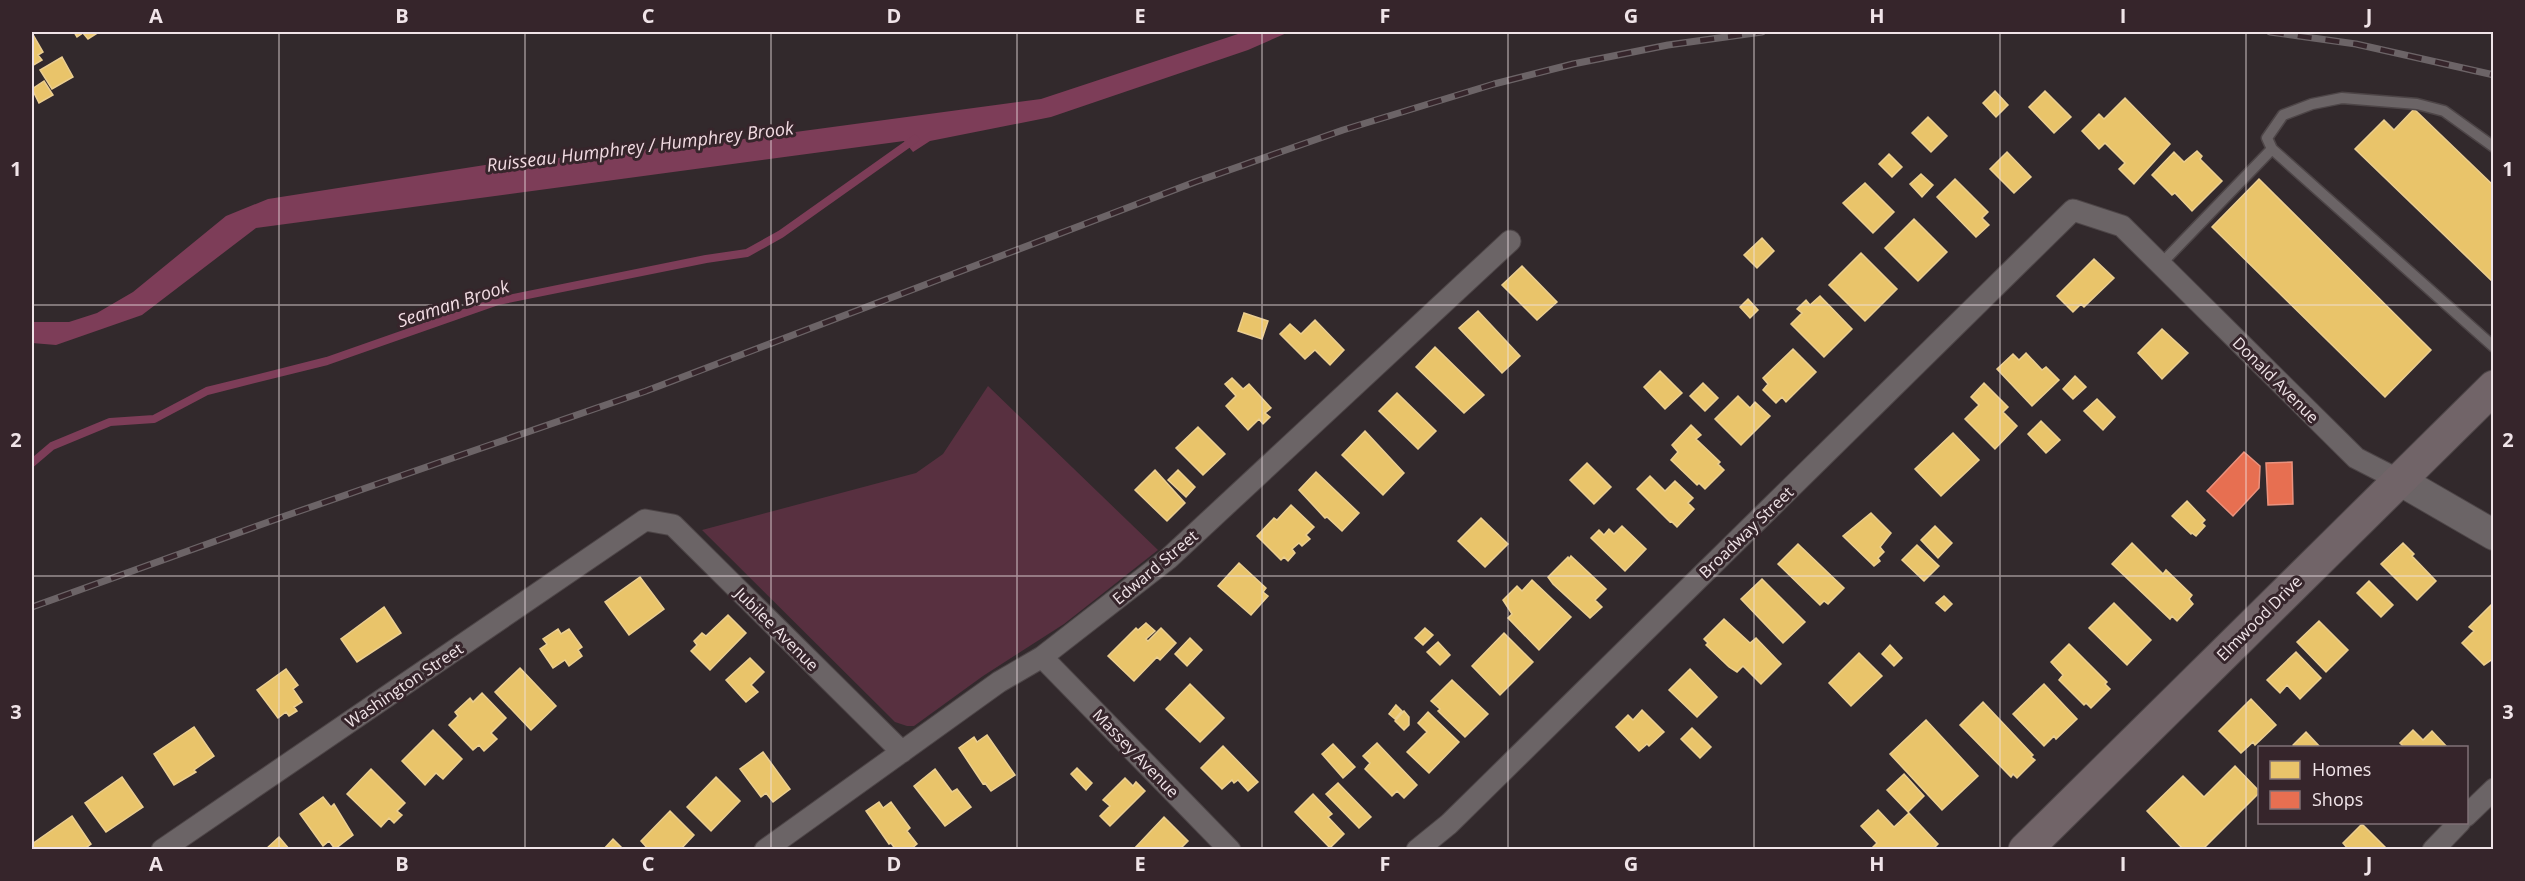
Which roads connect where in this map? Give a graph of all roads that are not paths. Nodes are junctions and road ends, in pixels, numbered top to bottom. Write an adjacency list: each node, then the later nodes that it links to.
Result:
1 (2493, 147): 2 (lane)
2 (2272, 149): 5 (lane); 6 (lane)
3 (2073, 210): 5 (street, Donald Avenue); 19 (street, Broadway Street)
4 (1510, 241): 11 (street, Edward Street)
5 (2160, 265): 8 (street, Donald Avenue)
6 (2493, 347)
7 (2493, 387): 8 (main road, Elmwood Drive)
8 (2399, 480): 10 (street, Donald Avenue); 20 (main road, Elmwood Drive)
9 (645, 519): 12 (street, Jubilee Avenue); 16 (street, Washington Street)
10 (2493, 535)
11 (1042, 657): 12 (street, Edward Street); 18 (street, Massey Avenue)
12 (902, 752): 17 (street, Edward Street)
13 (2493, 789): 14 (street)
14 (2468, 814)
15 (2458, 824): 21 (street)
16 (162, 849)
17 (765, 849)
18 (1230, 849)
19 (1417, 849)
20 (2025, 849)
21 (2433, 849)

